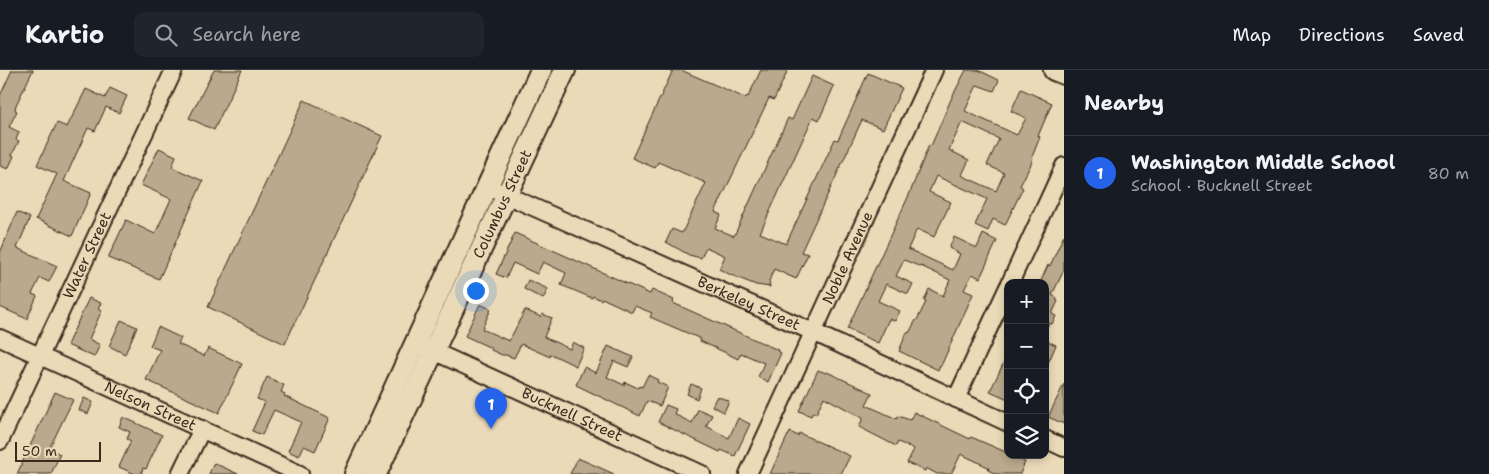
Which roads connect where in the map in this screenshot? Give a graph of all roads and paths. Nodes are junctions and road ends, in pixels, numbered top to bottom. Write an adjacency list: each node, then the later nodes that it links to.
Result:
1 (174, 70): 14 (street, Water Street)
2 (541, 70): 8 (main road, Columbus Street)
3 (565, 70): 8 (main road, Columbus Street)
4 (934, 70): 11 (street, Noble Avenue)
5 (1054, 70): 6 (main road)
6 (1064, 74)
7 (1064, 166): 9 (street)
8 (497, 191): 11 (street, Berkeley Street); 13 (main road, Columbus Street)
9 (1012, 279)
10 (1004, 296): 15 (street)
11 (813, 332): 15 (street, Berkeley Street); 26 (street, Noble Avenue)
12 (0, 338): 14 (street, Nelson Street)
13 (424, 347): 23 (main road, Columbus Street); 24 (main road, Columbus Street); 25 (street, Bucknell Street)
14 (39, 356): 17 (street, Nelson Street); 18 (street, Water Street)
15 (956, 399): 16 (street, Berkeley Street)
16 (1004, 420)
17 (202, 429): 21 (street); 22 (street, Nelson Street)
18 (0, 440)
19 (1049, 441): 20 (street)
20 (1064, 448)
21 (180, 474)
22 (300, 474)
23 (355, 474)
24 (376, 474)
25 (702, 474)
26 (748, 474)

